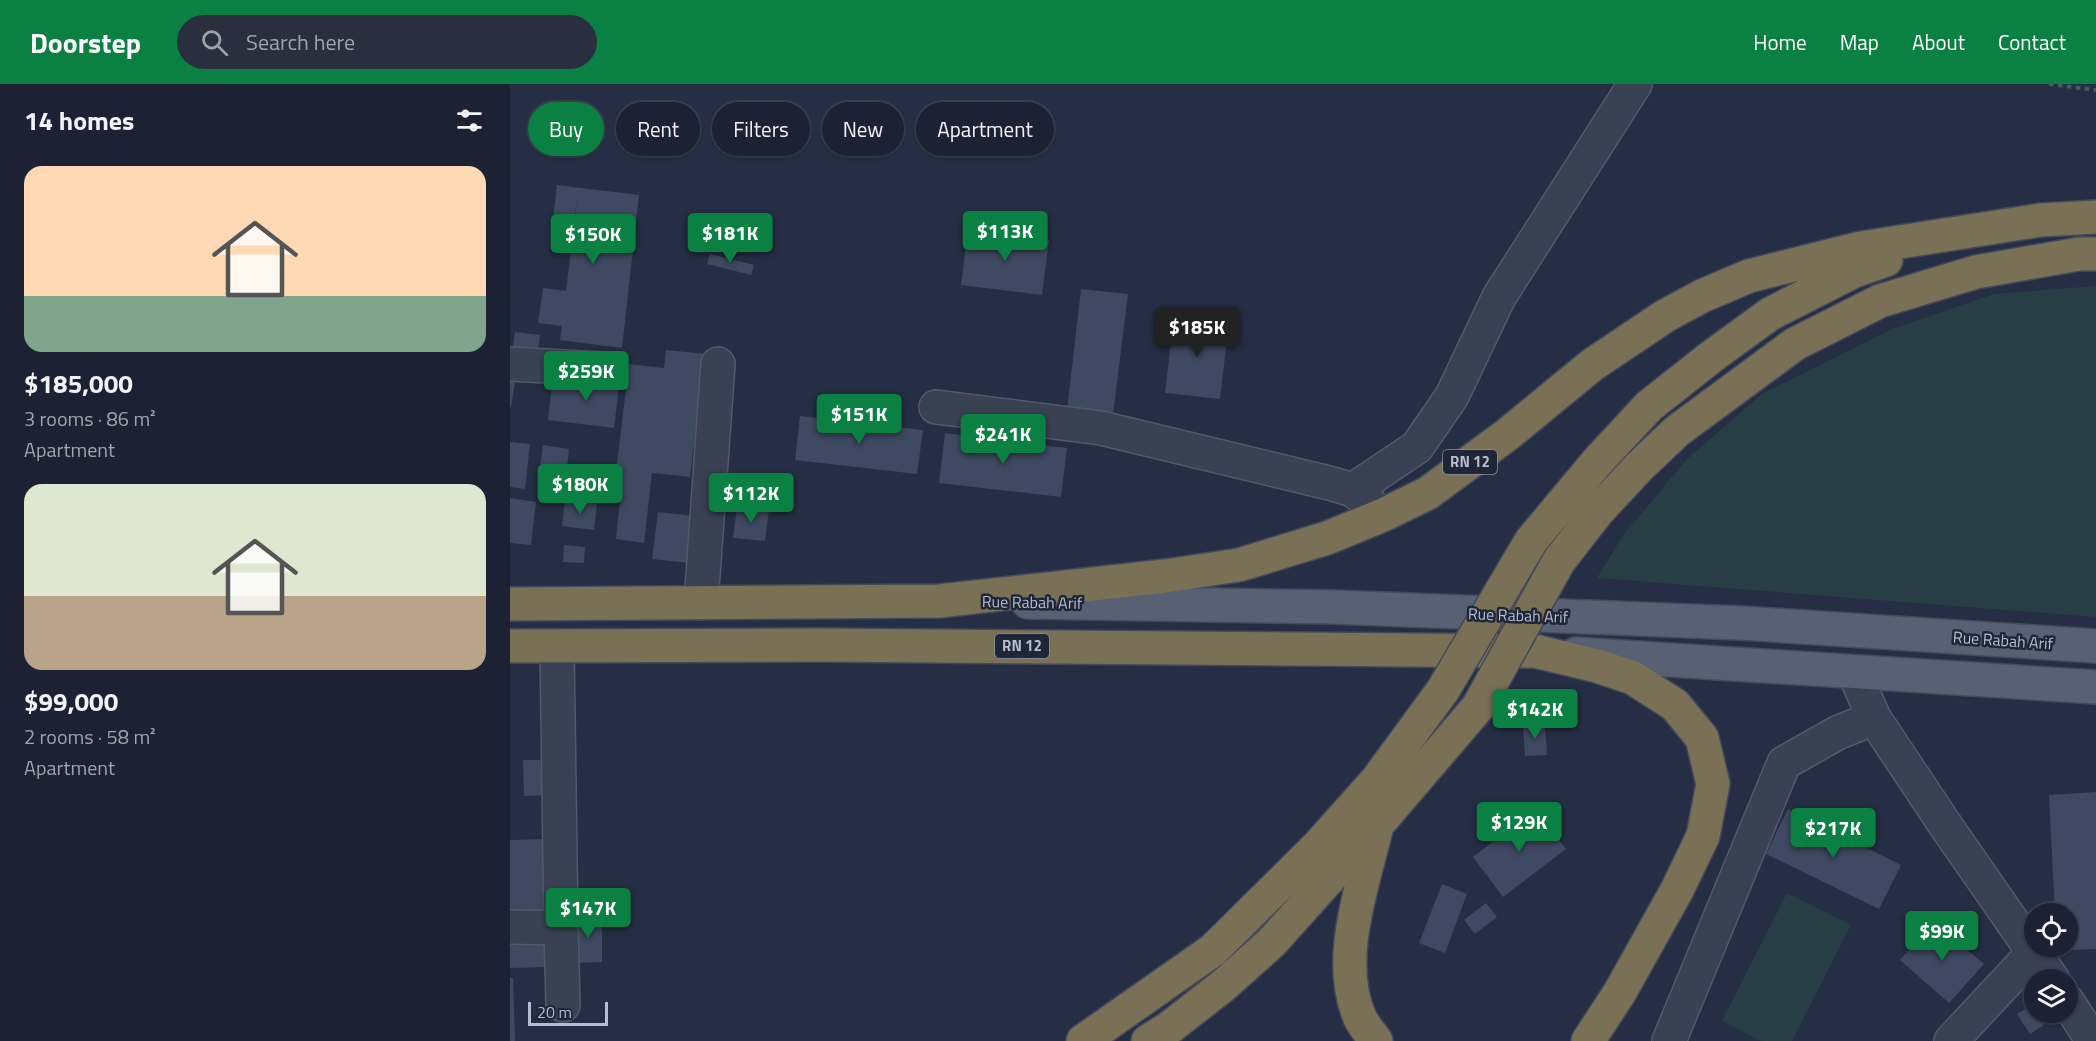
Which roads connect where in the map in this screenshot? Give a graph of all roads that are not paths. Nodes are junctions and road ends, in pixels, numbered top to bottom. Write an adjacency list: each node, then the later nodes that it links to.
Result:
1 (1635, 84): 9 (street)
2 (2096, 217): 3 (highway)
3 (1964, 231): 10 (highway, RN 12); 28 (highway, bridge)
4 (2096, 254): 21 (highway, bridge)
5 (510, 364): 7 (street)
6 (718, 364): 12 (street)
7 (601, 369)
8 (936, 407): 9 (street)
9 (1353, 490): 10 (street)
10 (1383, 515): 11 (highway, RN 12)
11 (939, 601): 12 (highway, RN 12); 16 (main road, Rue Rabah Arif)
12 (701, 603): 13 (highway, RN 12)
13 (510, 604)
14 (510, 646): 15 (highway, RN 12)
15 (557, 646): 17 (highway, RN 12); 23 (street)
16 (2096, 646)
17 (1535, 651): 18 (main road); 31 (highway, RN 12)
18 (1854, 672): 19 (main road); 20 (street)
19 (2096, 687)
20 (1875, 718): 24 (street); 32 (street)
21 (1377, 825): 29 (highway); 30 (highway)
22 (510, 927): 23 (street)
23 (561, 928): 26 (street)
24 (2024, 936)
25 (2029, 957): 33 (street)
26 (563, 1005)
27 (2078, 1018): 34 (street)
28 (1083, 1041)
29 (1148, 1041)
30 (1376, 1041)
31 (1588, 1041)
32 (1669, 1041)
33 (1951, 1041)
34 (2093, 1041)

